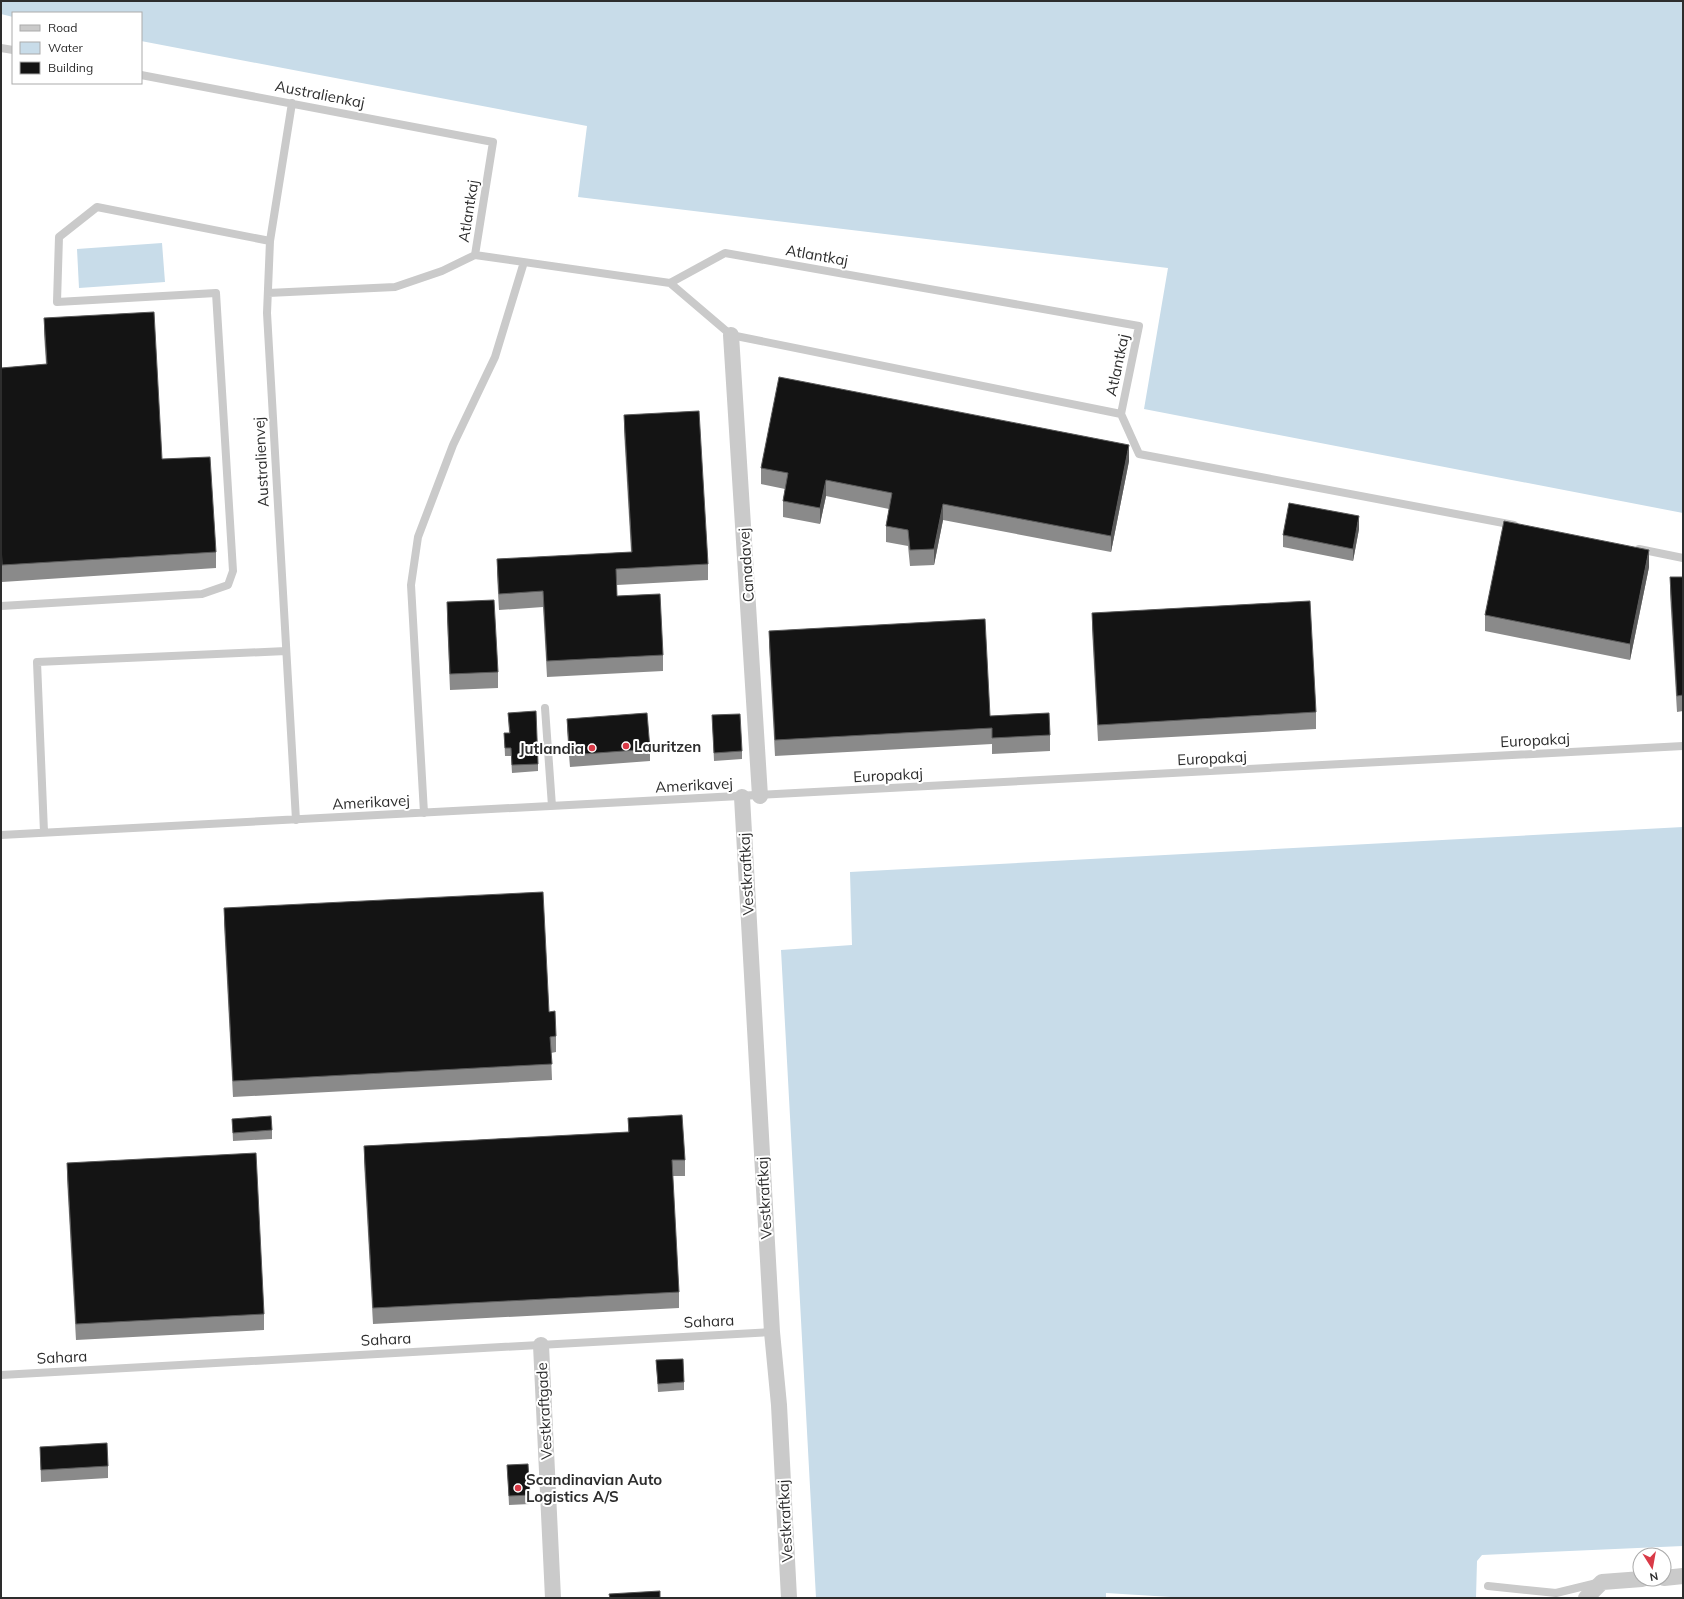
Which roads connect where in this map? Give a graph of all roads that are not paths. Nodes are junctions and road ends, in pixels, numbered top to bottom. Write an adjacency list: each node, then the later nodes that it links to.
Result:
1 (1, 48): 2 (lane)
2 (12, 50)
3 (142, 75): 4 (lane, Australienkaj)
4 (292, 104): 5 (lane, Australienkaj); 6 (lane, Australienvej)
5 (493, 142): 7 (lane, Atlantkaj)
6 (270, 241): 10 (lane, Australienvej); 16 (lane)
7 (476, 256): 8 (lane, Atlantkaj); 10 (lane)
8 (524, 262): 9 (lane, Atlantkaj); 23 (lane)
9 (670, 283): 11 (lane, Atlantkaj); 12 (lane, Atlantkaj)
10 (268, 293): 17 (lane, Australienvej)
11 (731, 335): 12 (lane, Atlantkaj); 20 (street, Canadavej)
12 (1121, 414): 13 (lane)
13 (1523, 526)
14 (1630, 547): 15 (lane)
15 (1683, 558)
16 (1, 606)
17 (286, 651): 24 (lane, Australienvej); 25 (lane)
18 (545, 708): 22 (lane)
19 (1683, 746): 20 (lane, Europakaj)
20 (760, 796): 21 (lane, Europakaj)
21 (742, 797): 22 (lane, Amerikavej); 27 (street, Vestkraftkaj)
22 (552, 806): 23 (lane, Amerikavej)
23 (424, 813): 24 (lane, Amerikavej)
24 (296, 820): 25 (lane, Amerikavej)
25 (44, 832): 26 (lane, Amerikavej)
26 (1, 835)
27 (772, 1332): 28 (lane, Sahara); 36 (street, Vestkraftkaj)
28 (541, 1345): 29 (lane, Sahara); 35 (street, Vestkraftgade)
29 (1, 1375)
30 (1683, 1576): 31 (street)
31 (1672, 1577)
32 (1632, 1580): 33 (street)
33 (1602, 1582): 34 (lane); 37 (street)
34 (1488, 1586)
35 (553, 1598)
36 (789, 1598)
37 (1586, 1598)

